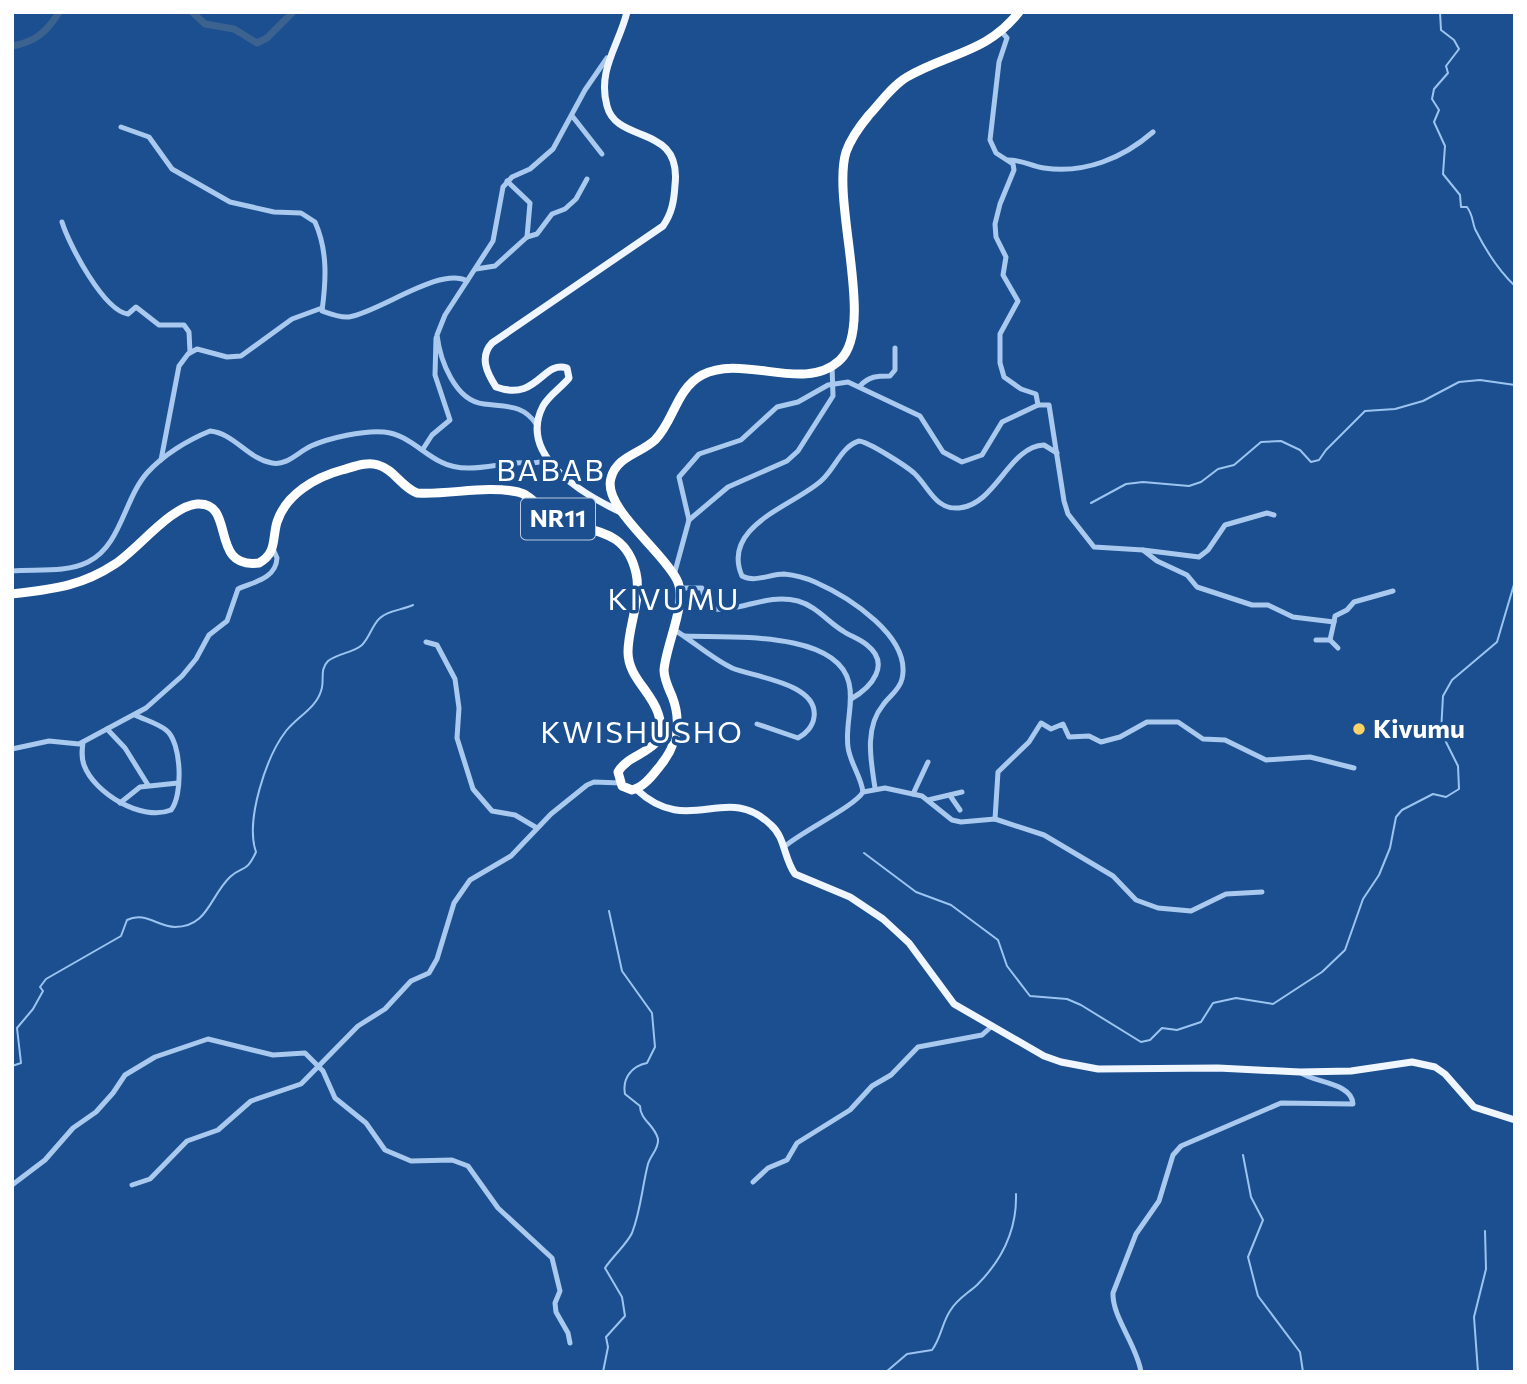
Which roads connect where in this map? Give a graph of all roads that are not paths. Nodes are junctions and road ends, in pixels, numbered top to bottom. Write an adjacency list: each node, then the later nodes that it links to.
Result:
1 (627, 12): 4 (main road)
2 (1019, 12): 3 (highway)
3 (1001, 31): 9 (street); 20 (highway)
4 (607, 58): 5 (street); 24 (main road)
5 (573, 117): 8 (street); 11 (street)
6 (121, 127): 16 (street)
7 (1153, 132): 9 (street)
8 (602, 154)
9 (1008, 160): 23 (street)
10 (587, 179): 13 (street)
11 (507, 181): 13 (street); 14 (street)
12 (62, 222): 19 (street)
13 (527, 237): 14 (street)
14 (476, 269): 15 (street)
15 (467, 281): 16 (street); 17 (street)
16 (322, 308): 19 (street)
17 (437, 335): 24 (street); 25 (street)
18 (895, 348): 22 (street)
19 (190, 352): 27 (street)
20 (832, 366): 21 (street); 29 (highway, NR11)
21 (834, 385): 22 (street); 31 (street); 31 (street)
22 (860, 386): 23 (street)
23 (1038, 405): 26 (street)
24 (539, 428): 28 (main road)
25 (423, 449): 27 (street); 28 (street)
26 (1057, 453): 33 (street); 57 (street)
27 (161, 460): 34 (street)
28 (547, 460): 29 (main road)
29 (621, 512): 35 (highway, NR11)
30 (1274, 515): 33 (street)
31 (689, 520): 35 (street)
32 (273, 549): 38 (highway); 47 (street); 55 (highway, NR11)
33 (1143, 550): 39 (street)
34 (12, 571)
35 (674, 575): 36 (highway, NR11)
36 (680, 588): 40 (highway); 46 (street)
37 (1393, 591): 39 (street)
38 (12, 594)
39 (1334, 622): 43 (street)
40 (673, 629): 41 (street); 58 (highway)
41 (685, 636): 46 (street); 48 (street)
42 (1316, 640): 43 (street)
43 (1330, 640): 45 (street)
44 (426, 642): 67 (street)
45 (1338, 648)
46 (851, 699): 59 (street)
47 (135, 715): 49 (street); 54 (street)
48 (757, 724)
49 (107, 729): 50 (street); 56 (street)
50 (83, 742): 51 (street); 64 (street)
51 (12, 749)
52 (928, 762): 61 (street)
53 (1354, 768): 66 (street)
54 (178, 783): 56 (street); 64 (street)
55 (621, 783): 58 (highway); 67 (street)
56 (148, 785): 64 (street)
57 (876, 788): 59 (street); 61 (street)
58 (636, 789): 68 (main road)
59 (863, 792): 68 (street)
60 (962, 792): 62 (street)
61 (913, 794): 63 (street)
62 (951, 797): 63 (street); 65 (street)
63 (928, 800): 66 (street)
64 (120, 803)
65 (960, 810)
66 (995, 819): 69 (street)
67 (537, 828): 71 (street)
68 (784, 847): 70 (main road)
69 (1262, 892)
70 (992, 1026): 72 (main road); 74 (street)
71 (319, 1065): 75 (street); 76 (street); 77 (street)
72 (1300, 1072): 73 (main road); 78 (street)
73 (1515, 1119)
74 (753, 1182)
75 (12, 1185)
76 (132, 1185)
77 (570, 1343)
78 (1141, 1372)

